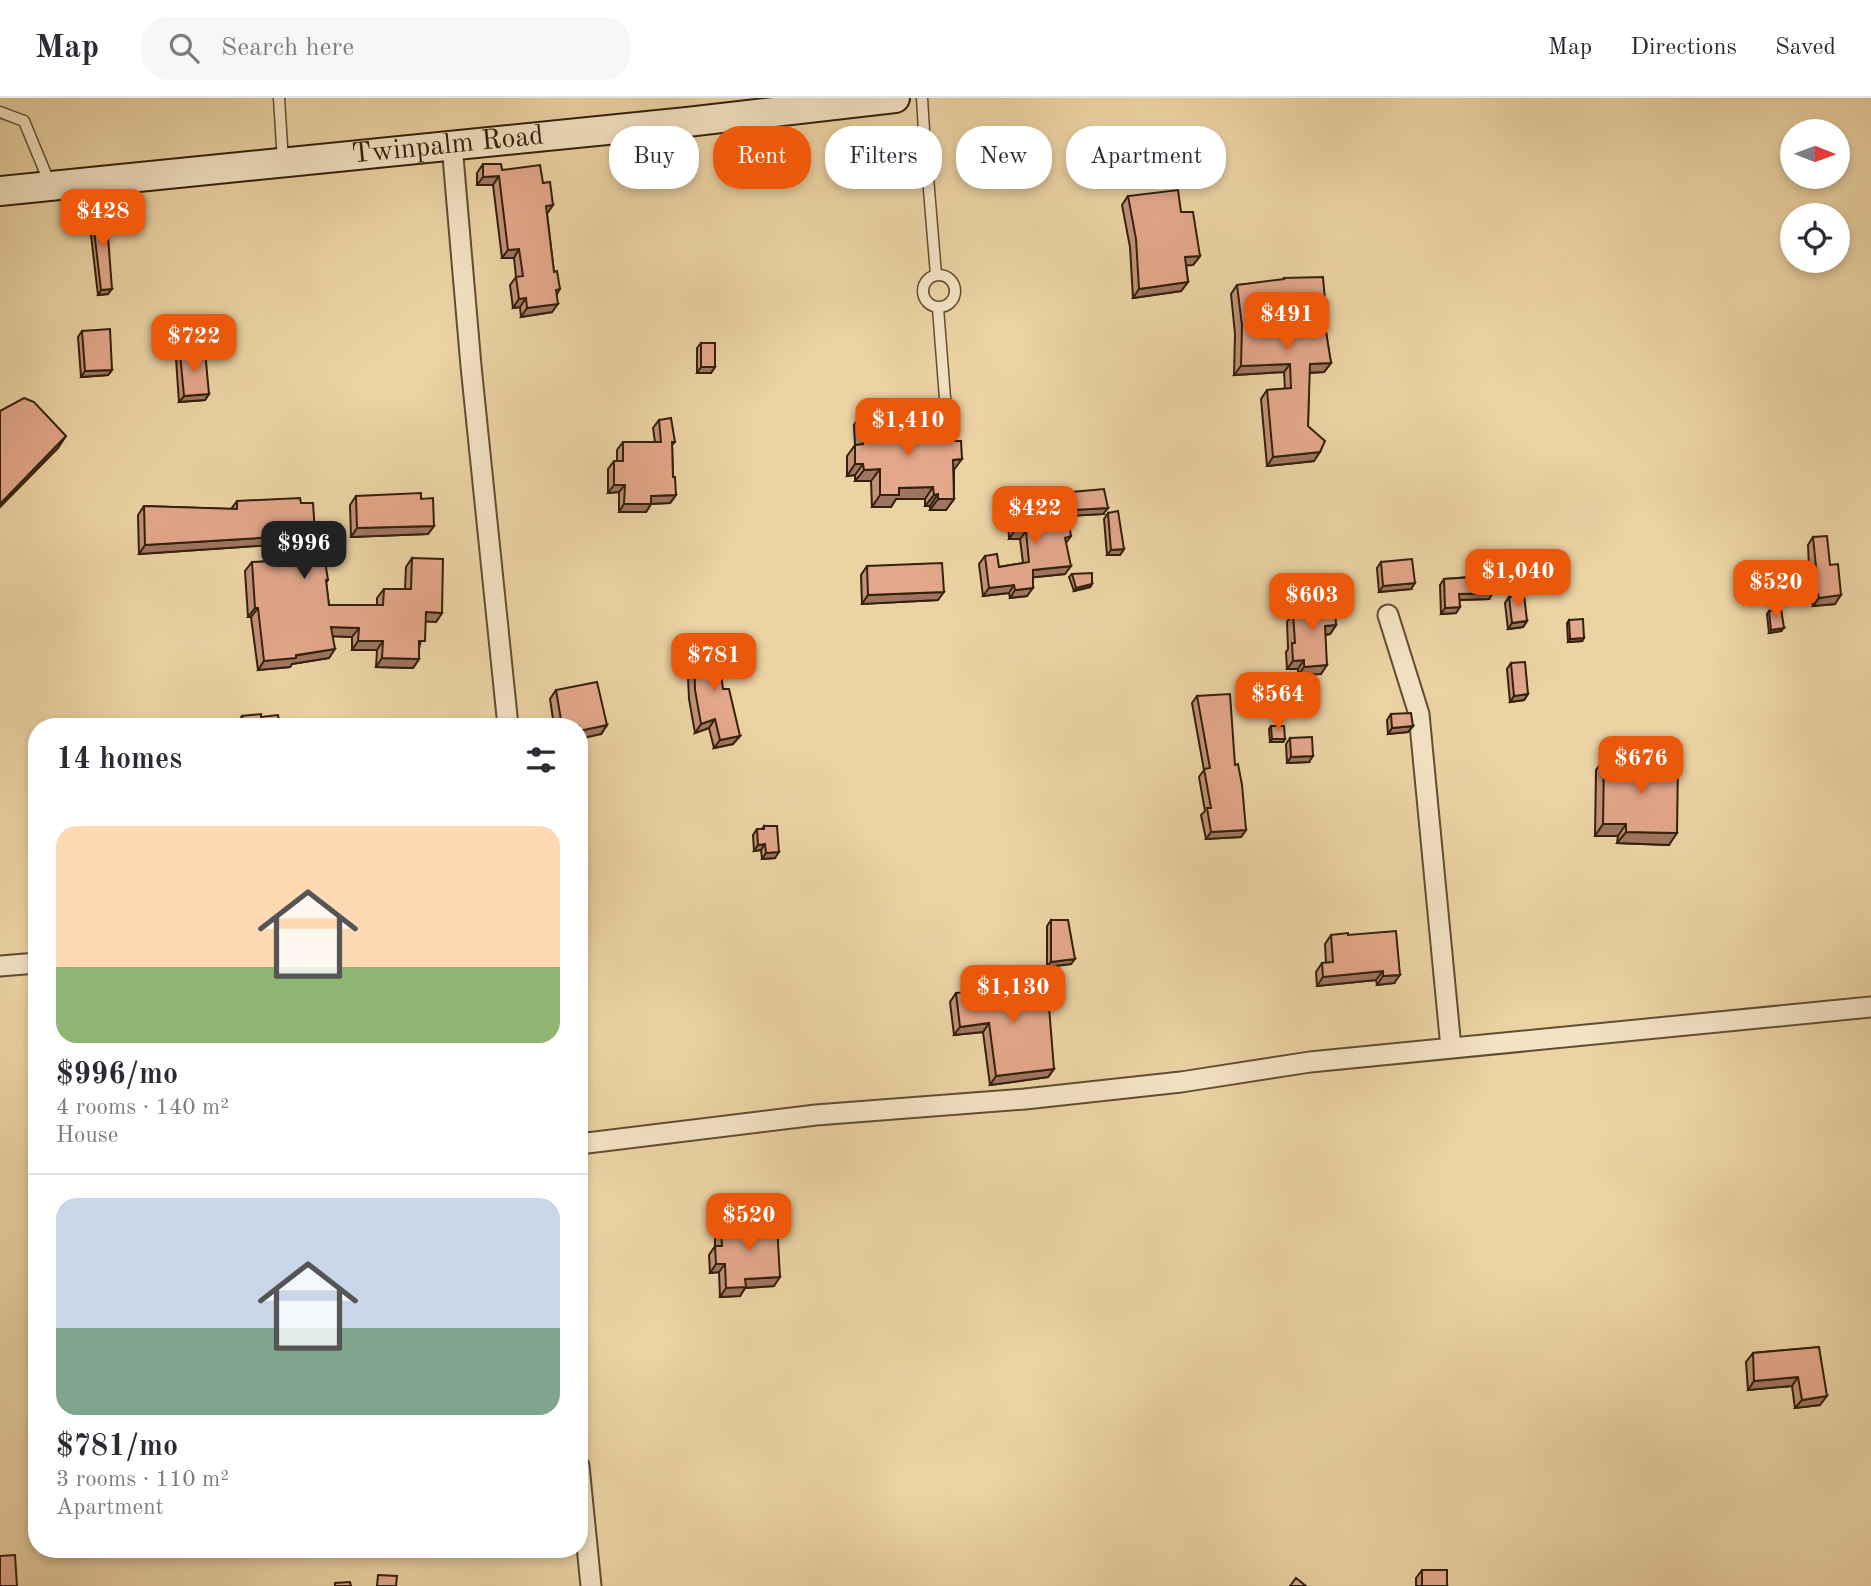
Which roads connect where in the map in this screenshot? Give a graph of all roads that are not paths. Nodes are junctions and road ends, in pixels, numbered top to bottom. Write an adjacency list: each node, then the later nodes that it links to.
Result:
1 (279, 98): 6 (lane)
2 (895, 98): 5 (main road, Twinpalm Road)
3 (922, 98): 9 (lane)
4 (0, 112): 7 (lane)
5 (452, 145): 6 (main road, Twinpalm Road); 13 (street)
6 (283, 162): 7 (main road, Twinpalm Road)
7 (50, 186): 8 (main road, Twinpalm Road)
8 (0, 191)
9 (936, 275): 10 (lane); 10 (lane)
10 (938, 308): 11 (lane)
11 (948, 437)
12 (1388, 615): 17 (street)
13 (507, 718)
14 (28, 964): 15 (street)
15 (0, 967)
16 (1871, 1007): 17 (street)
17 (1451, 1048): 18 (street)
18 (588, 1143)
19 (588, 1556): 20 (street)
20 (591, 1586)

